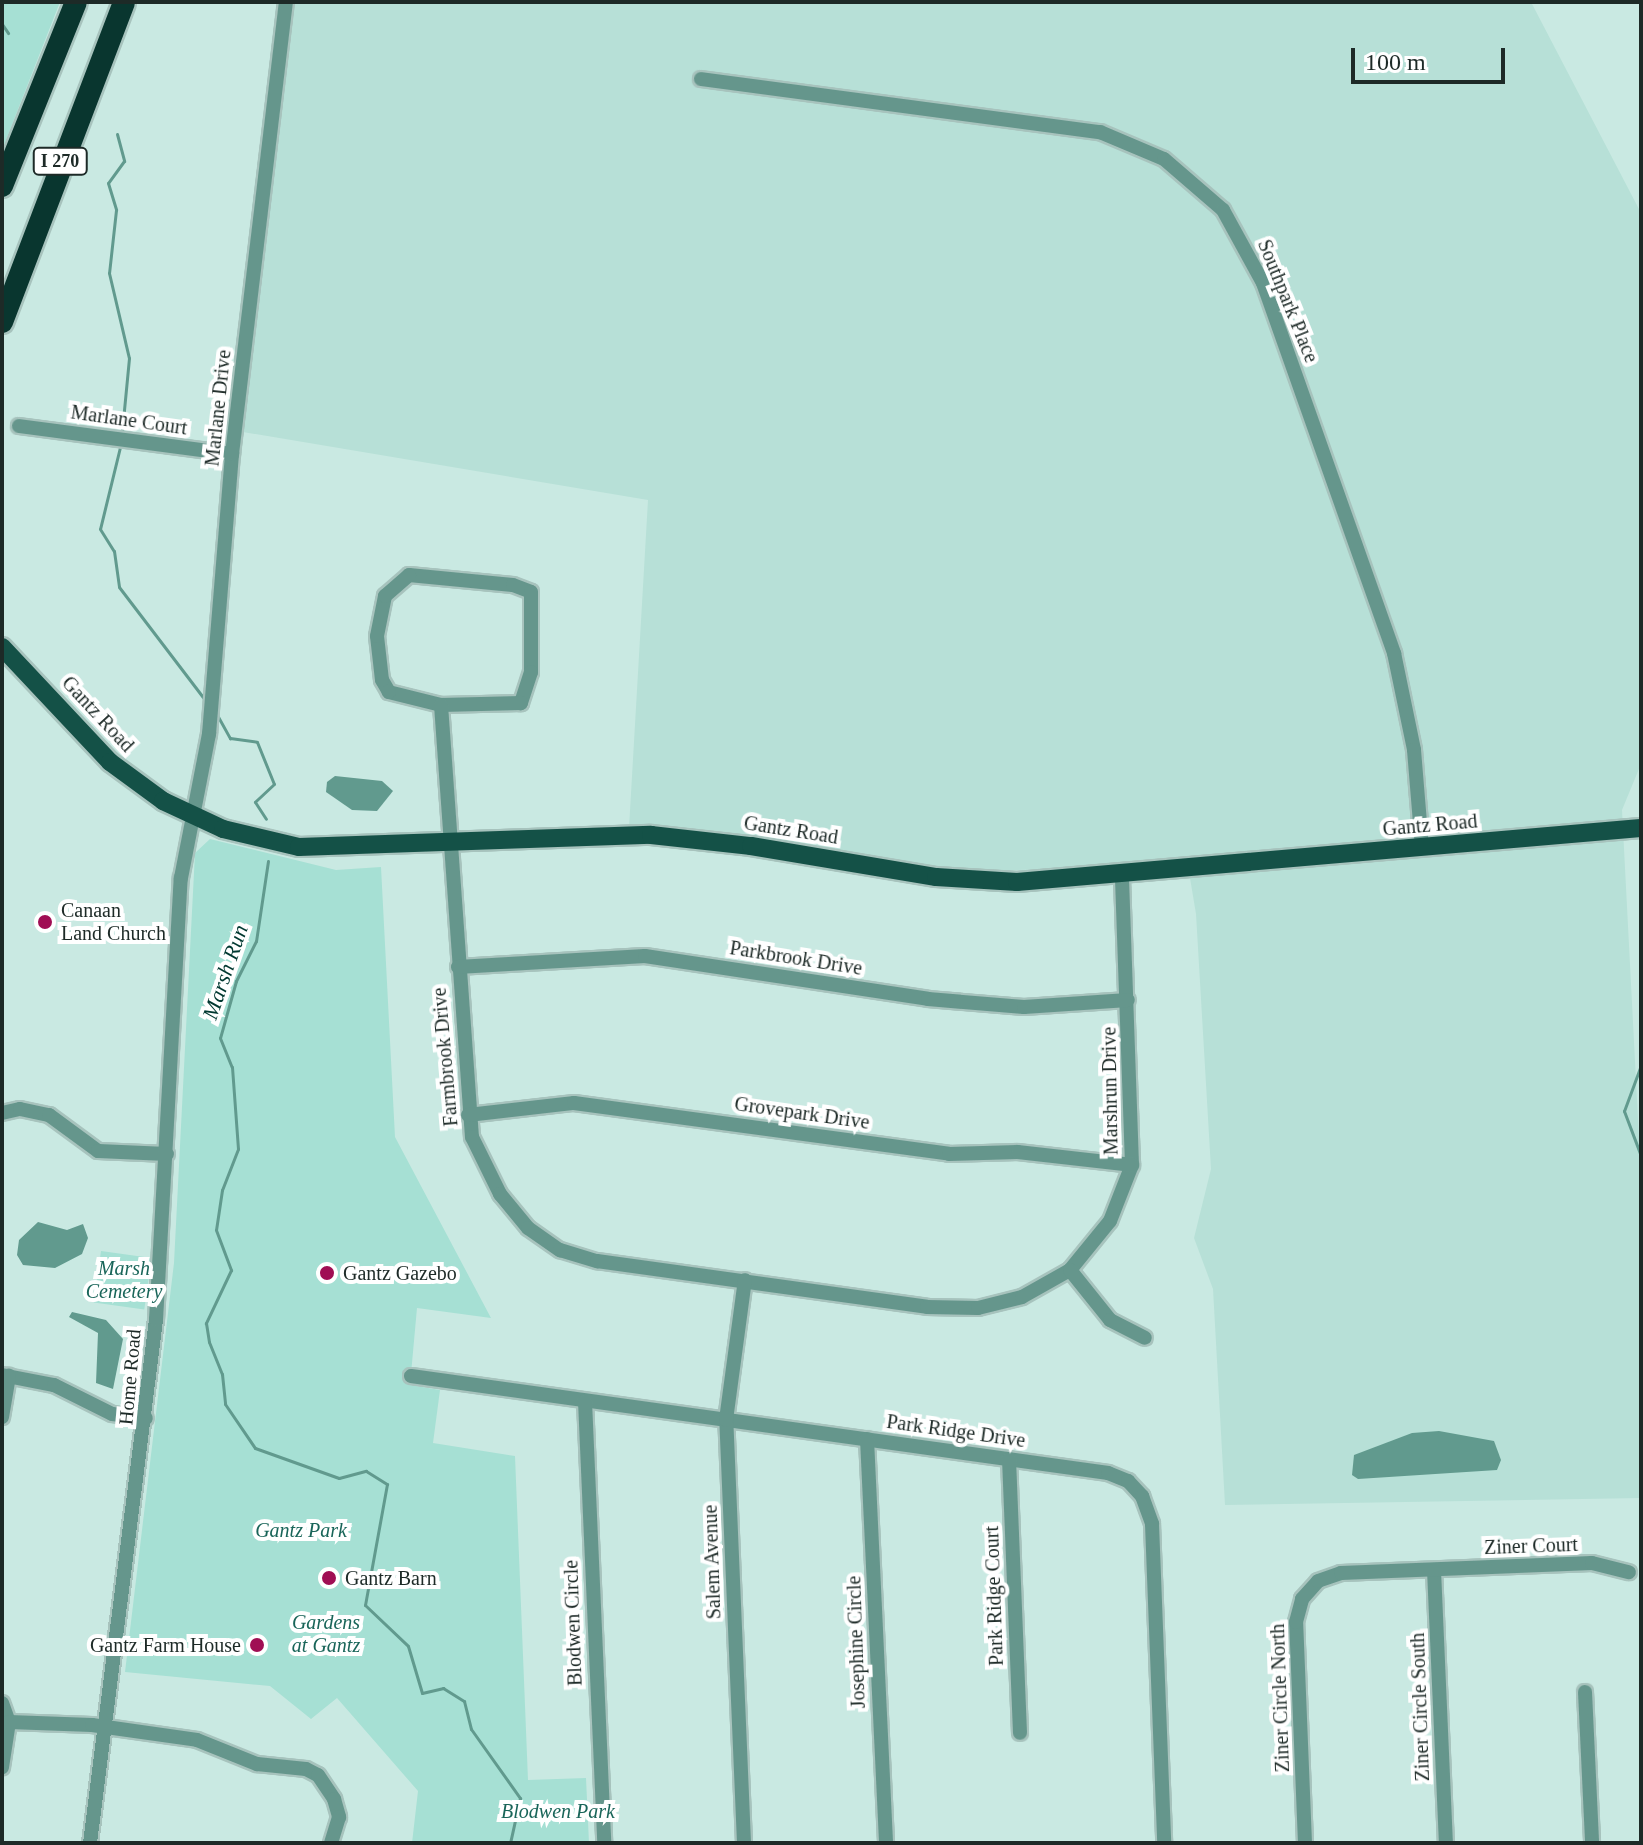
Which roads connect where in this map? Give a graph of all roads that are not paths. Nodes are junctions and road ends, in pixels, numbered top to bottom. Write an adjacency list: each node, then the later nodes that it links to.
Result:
1 (76, 2): 5 (highway, I 270)
2 (124, 2): 6 (highway, I 270)
3 (286, 2): 8 (street, Marlane Drive)
4 (701, 79): 14 (street, Southpark Place)
5 (2, 186)
6 (2, 322)
7 (19, 426): 8 (street, Marlane Court)
8 (232, 454): 11 (street, Marlane Drive)
9 (2, 647): 11 (main road, Gantz Road)
10 (441, 705): 10 (street); 13 (street, Farmbrook Drive)
11 (192, 818): 13 (main road, Gantz Road); 20 (street, Home Road)
12 (1641, 828): 14 (main road, Gantz Road)
13 (450, 843): 15 (main road, Gantz Road); 16 (street, Farmbrook Drive)
14 (1422, 848): 15 (main road, Gantz Road)
15 (1122, 875): 17 (street, Marshrun Drive)
16 (458, 967): 17 (street, Parkbrook Drive); 19 (street, Farmbrook Drive)
17 (1128, 1000): 21 (street, Marshrun Drive)
18 (2, 1113): 20 (street)
19 (468, 1115): 21 (street, Grovepark Drive); 23 (street, Farmbrook Drive)
20 (167, 1154): 30 (street, Home Road)
21 (1132, 1165): 22 (street, Marshrun Drive)
22 (1070, 1270): 24 (street, Marshrun Drive); 25 (street)
23 (745, 1280): 24 (street, Farmbrook Drive); 31 (street, Salem Avenue)
24 (775, 1284)
25 (1145, 1338)
26 (5, 1376): 29 (street); 30 (street)
27 (411, 1376): 28 (street, Park Ridge Drive)
28 (585, 1401): 31 (street, Park Ridge Drive); 44 (street, Blodwen Circle)
29 (2, 1417)
30 (146, 1418): 39 (street, Home Road)
31 (726, 1420): 32 (street, Park Ridge Drive); 45 (street, Salem Avenue)
32 (867, 1439): 33 (street, Park Ridge Drive); 46 (street, Josephine Circle)
33 (1009, 1459): 40 (street, Park Ridge Court); 47 (street, Park Ridge Drive)
34 (1434, 1570): 35 (street, Ziner Court); 48 (street, Ziner Circle North); 49 (street, Ziner Circle South)
35 (1629, 1572)
36 (1585, 1692): 50 (street)
37 (2, 1703): 38 (street)
38 (9, 1722): 39 (street); 41 (street)
39 (107, 1727): 42 (street, Home Road); 43 (street)
40 (1020, 1733)
41 (2, 1767)
42 (90, 1843)
43 (331, 1843)
44 (604, 1843)
45 (744, 1843)
46 (886, 1843)
47 (1164, 1843)
48 (1305, 1843)
49 (1446, 1843)
50 (1592, 1843)

